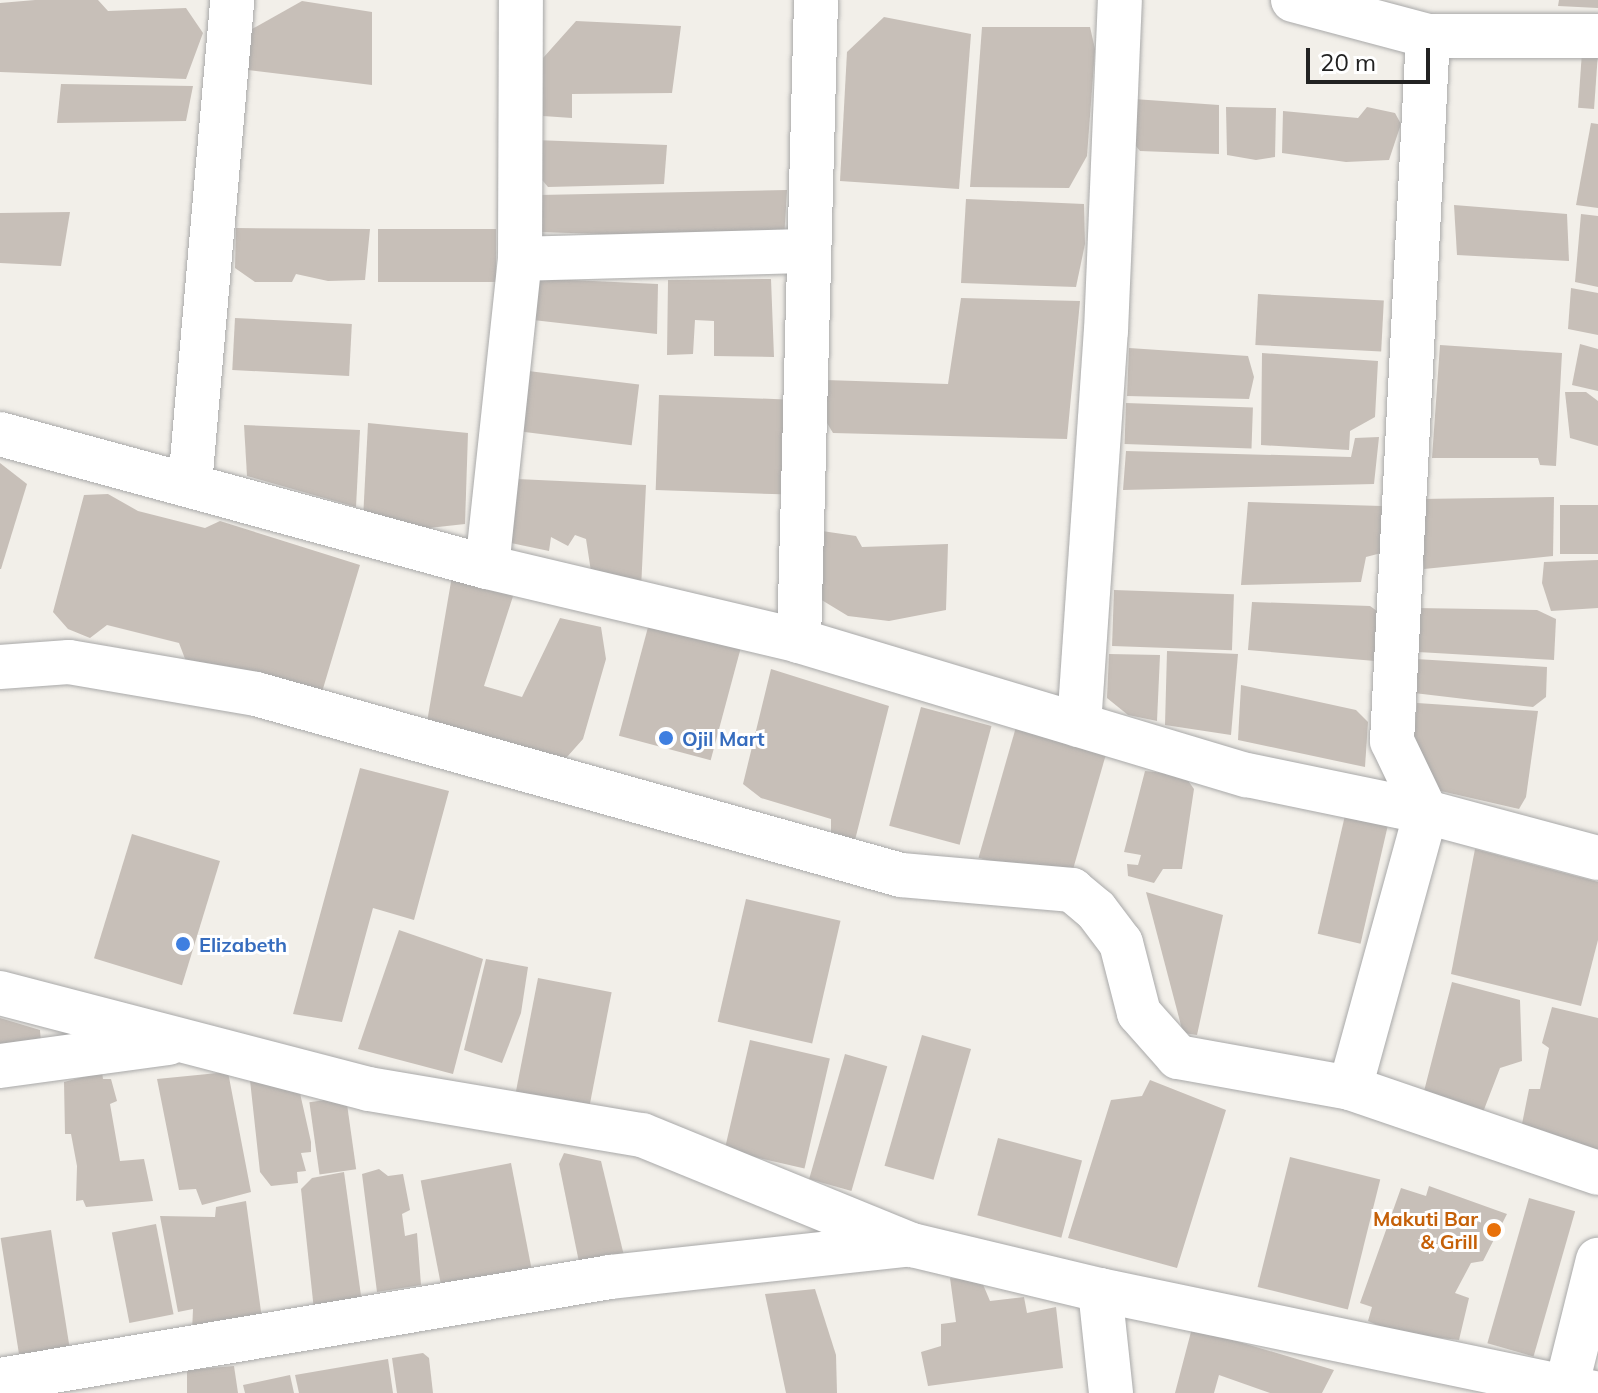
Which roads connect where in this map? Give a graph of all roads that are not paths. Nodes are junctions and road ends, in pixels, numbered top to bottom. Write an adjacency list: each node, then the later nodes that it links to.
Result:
1 (232, 0): 11 (street)
2 (521, 0): 9 (street)
3 (816, 0): 8 (street)
4 (1120, 0): 15 (street)
5 (1293, 0): 6 (street)
6 (1428, 36): 7 (street); 16 (street)
7 (1598, 36)
8 (809, 251): 9 (street); 13 (street)
9 (520, 259): 12 (street)
10 (0, 434): 11 (street)
11 (190, 484): 12 (street)
12 (487, 567): 13 (street)
13 (799, 641): 15 (street)
14 (0, 667): 21 (street)
15 (1079, 725): 16 (street)
16 (1426, 812): 17 (street); 21 (street)
17 (1595, 846)
18 (0, 993): 19 (street)
19 (189, 1040): 20 (street); 23 (street)
20 (0, 1066)
21 (1350, 1088): 22 (street)
22 (1598, 1173)
23 (912, 1245): 25 (street); 26 (street)
24 (1598, 1260): 27 (street)
25 (1100, 1290): 27 (street); 28 (street)
26 (0, 1380)
27 (1580, 1389)
28 (1111, 1393)

